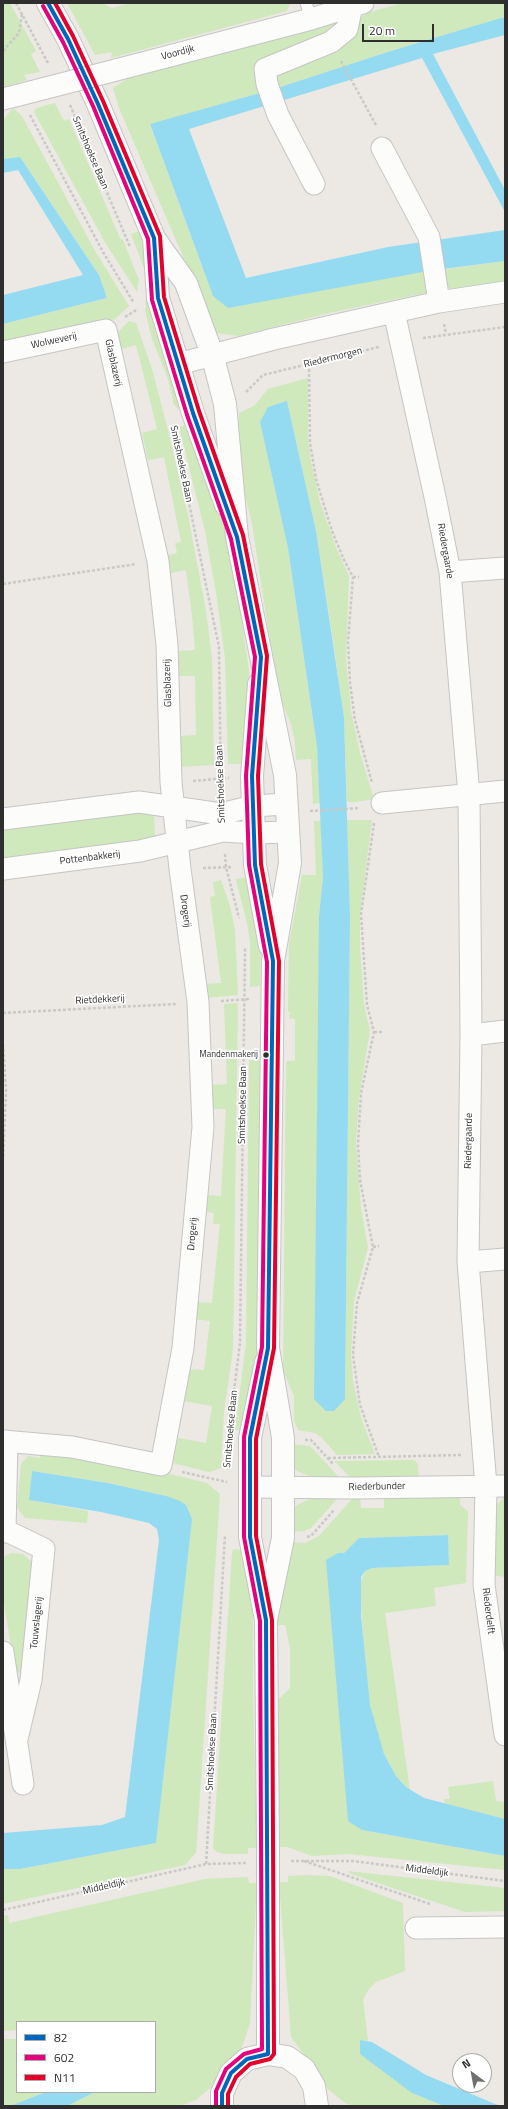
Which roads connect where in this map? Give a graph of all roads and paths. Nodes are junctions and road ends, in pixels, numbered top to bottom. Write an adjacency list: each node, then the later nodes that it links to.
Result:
1 (16, 3): 5 (path)
2 (48, 3): 13 (street, Smitshoekse Baan)
3 (357, 4): 4 (street, Voordijk); 12 (street, Voordijk)
4 (309, 11): 9 (street, Voordijk, bridge)
5 (22, 13): 6 (path); 8 (path)
6 (3, 51)
7 (342, 63): 11 (path)
8 (52, 70)
9 (11, 97): 18 (path)
10 (67, 98): 14 (path, Smitshoekse Baan)
11 (382, 148): 16 (street)
12 (314, 184)
13 (154, 238): 25 (street, Smitshoekse Baan); 26 (street, Smitshoekse Baan)
14 (130, 248)
15 (505, 292): 16 (street)
16 (439, 302): 19 (street)
17 (139, 303): 18 (path)
18 (138, 309): 20 (path)
19 (394, 312): 23 (street, Riedergaarde); 25 (street)
20 (141, 316)
21 (505, 327): 23 (path, Riedermorgen)
22 (106, 330): 24 (street, Wolweverij); 31 (street, Glasblazerij)
23 (400, 342): 27 (path, Riedermorgen); 33 (street, Riedergaarde)
24 (3, 352)
25 (212, 354): 26 (street); 28 (street, Smitshoekse Baan)
26 (178, 364): 30 (street, Smitshoekse Baan)
27 (309, 364): 28 (path, Riedermorgen); 34 (path)
28 (225, 404): 30 (street, Smitshoekse Baan)
29 (175, 435): 48 (path, Smitshoekse Baan)
30 (237, 537): 37 (street, Smitshoekse Baan)
31 (158, 561): 36 (path); 42 (street, Glasblazerij)
32 (505, 568): 33 (street)
33 (450, 572): 40 (street, Riedergaarde)
34 (353, 577): 35 (path); 38 (path)
35 (360, 577)
36 (3, 584)
37 (261, 656): 41 (street, Smitshoekse Baan); 43 (street, Smitshoekse Baan)
38 (373, 784)
39 (505, 791): 40 (street)
40 (469, 795): 46 (street); 61 (street, Riedergaarde)
41 (286, 804): 43 (street, Pottenbakkerij); 49 (street, Smitshoekse Baan)
42 (173, 805): 47 (street, Pottenbakkerij); 48 (street, Pottenbakkerij); 51 (street)
43 (253, 806): 48 (street, Pottenbakkerij); 50 (street, Smitshoekse Baan)
44 (356, 808): 45 (path)
45 (316, 810)
46 (379, 811): 59 (path)
47 (3, 819)
48 (222, 822): 50 (street, Pottenbakkerij); 51 (street, Pottenbakkerij); 53 (path, Smitshoekse Baan)
49 (288, 832): 50 (street, Pottenbakkerij); 55 (street, Smitshoekse Baan)
50 (254, 834): 55 (street, Smitshoekse Baan)
51 (177, 843): 52 (street, Pottenbakkerij); 56 (street, Drogerij)
52 (3, 868)
53 (239, 919)
54 (245, 941): 69 (path, Smitshoekse Baan)
55 (272, 961): 68 (street, Smitshoekse Baan)
56 (198, 1002): 57 (path, Rietdekkerij); 74 (street, Drogerij)
57 (3, 1013)
58 (505, 1031): 61 (street)
59 (374, 1032): 60 (path); 65 (path)
60 (382, 1032)
61 (471, 1035): 67 (street, Riedergaarde)
62 (3, 1044): 63 (path)
63 (3, 1160)
64 (379, 1246): 65 (path)
65 (373, 1247): 72 (path)
66 (505, 1259): 67 (street)
67 (468, 1262): 71 (street, Riedergaarde)
68 (268, 1348): 77 (street, Smitshoekse Baan); 79 (street, Smitshoekse Baan)
69 (233, 1398)
70 (5, 1441): 74 (street); 82 (street, Touwslagerij)
71 (482, 1455): 72 (path); 78 (street, Riedergaarde)
72 (380, 1457): 73 (path)
73 (328, 1458)
74 (161, 1464): 76 (path)
75 (227, 1474): 76 (path, Smitshoekse Baan)
76 (227, 1482): 80 (path, Smitshoekse Baan)
77 (283, 1486): 78 (street, Riederbunder); 79 (street, Riederbunder); 83 (street, Smitshoekse Baan)
78 (496, 1486): 85 (street, Riederdelft)
79 (250, 1487): 83 (street, Smitshoekse Baan)
80 (227, 1490)
81 (225, 1528): 88 (path, Smitshoekse Baan)
82 (4, 1531): 86 (street, Touwslagerij)
83 (266, 1620): 94 (street, Smitshoekse Baan, bridge)
84 (3, 1652): 86 (street, Touwslagerij)
85 (505, 1736)
86 (17, 1739): 87 (street, Touwslagerij)
87 (23, 1784)
88 (206, 1864): 91 (path, Middeldijk)
89 (505, 1881): 90 (path, Middeldijk)
90 (432, 1905)
91 (3, 1910)
92 (416, 1928): 93 (street)
93 (505, 1928)
94 (268, 2054): 95 (street); 96 (street)
95 (222, 2106)
96 (317, 2106)

